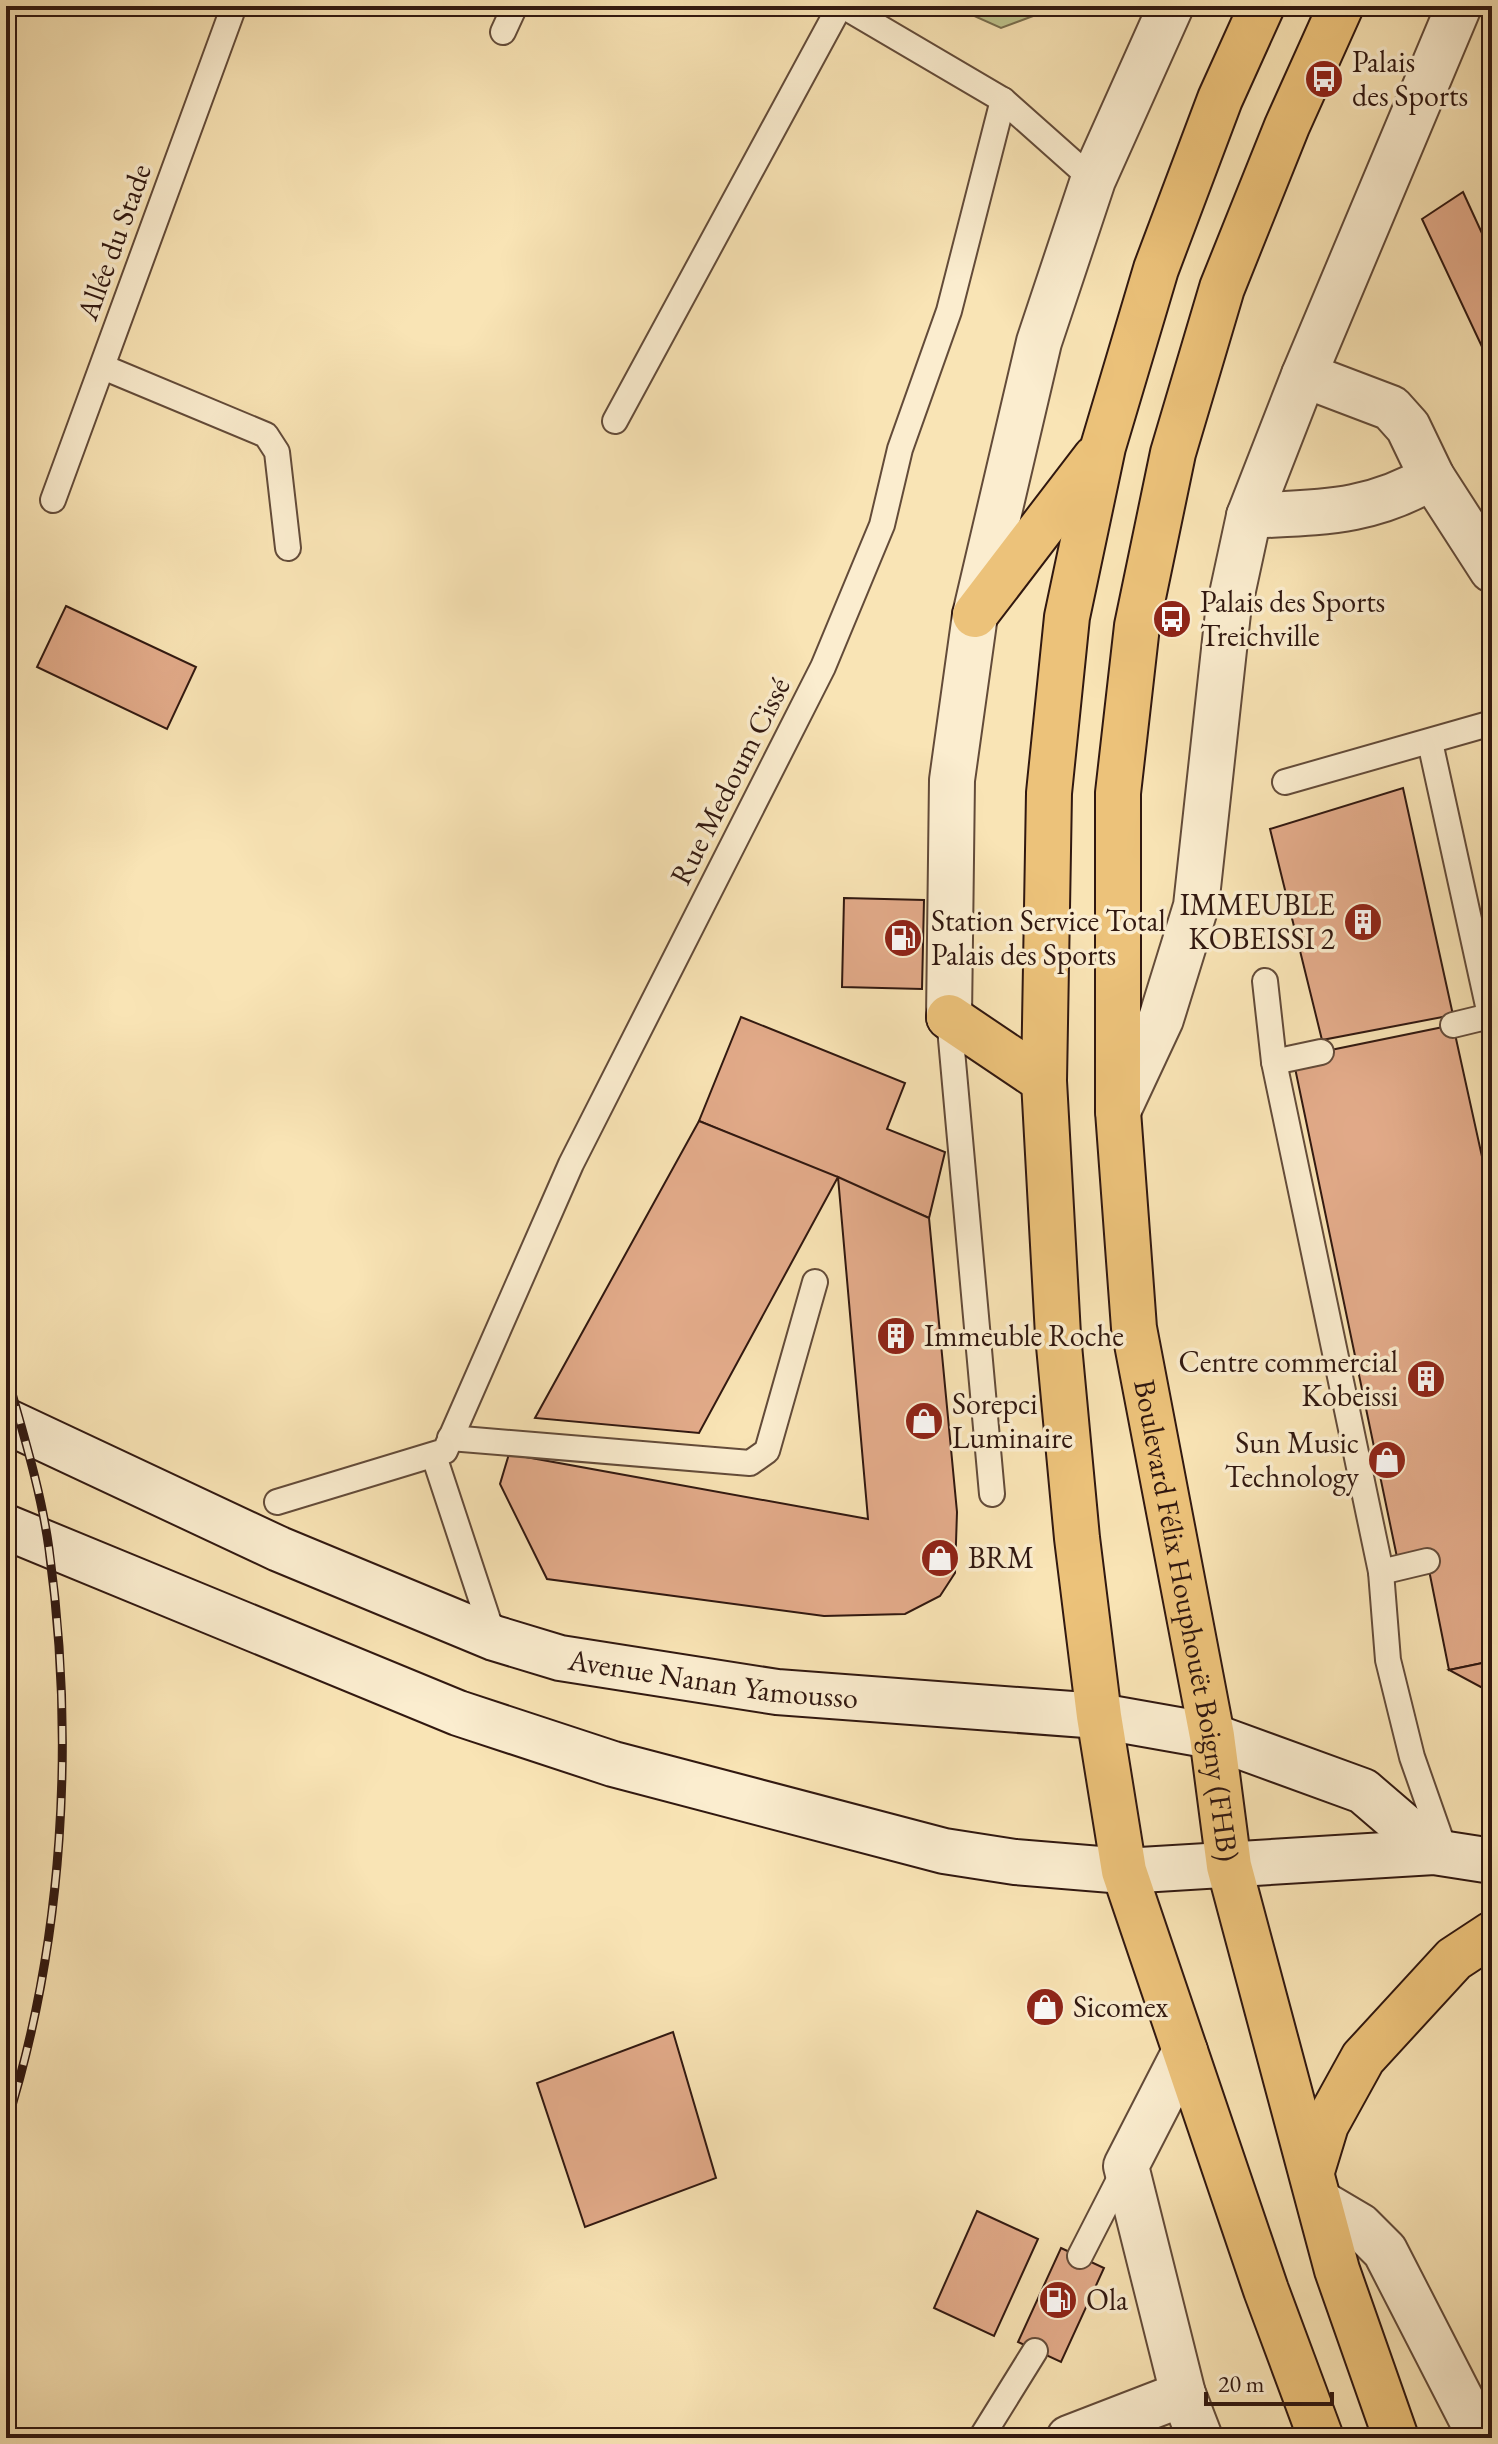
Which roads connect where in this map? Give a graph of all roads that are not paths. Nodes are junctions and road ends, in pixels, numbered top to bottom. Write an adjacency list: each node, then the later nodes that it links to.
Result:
1 (234, 6): 11 (lane, Allée du Stade)
2 (515, 6): 8 (lane)
3 (842, 6): 9 (lane); 13 (lane)
4 (1171, 6): 10 (street)
5 (1262, 6): 14 (main road)
6 (1341, 6): 31 (main road, Boulevard Félix Houphouët Boigny (FHB))
7 (1459, 6): 12 (street)
8 (503, 32)
9 (1003, 100): 10 (lane); 34 (lane, Rue Medoum Cissé)
10 (1093, 180): 20 (street)
11 (103, 367): 16 (lane, Allée du Stade); 18 (lane)
12 (1304, 375): 15 (street); 17 (street)
13 (615, 421)
14 (1103, 447): 20 (main road); 30 (main road)
15 (1432, 477): 17 (street); 19 (street)
16 (53, 500)
17 (1249, 516): 31 (street)
18 (288, 548)
19 (1492, 570)
20 (975, 615): 25 (street)
21 (1492, 723): 22 (lane)
22 (1430, 742): 23 (lane); 26 (lane)
23 (1285, 782)
24 (1265, 981): 29 (lane)
25 (949, 1017): 30 (main road); 35 (lane)
26 (1491, 1020): 27 (lane)
27 (1453, 1025)
28 (1321, 1052): 29 (lane)
29 (1274, 1062): 39 (lane)
30 (1044, 1081): 41 (main road)
31 (1118, 1111): 42 (main road, Boulevard Félix Houphouët Boigny (FHB))
32 (815, 1282): 34 (lane)
33 (6, 1421): 40 (street, Avenue Nanan Yamousso)
34 (442, 1447): 36 (lane); 40 (lane)
35 (992, 1494)
36 (277, 1502)
37 (6, 1527): 46 (street)
38 (1427, 1561): 39 (lane)
39 (1381, 1572): 43 (lane)
40 (494, 1638): 41 (street, Avenue Nanan Yamousso)
41 (1099, 1716): 42 (street, Avenue Nanan Yamousso); 46 (main road)
42 (1212, 1736): 43 (street, Avenue Nanan Yamousso); 45 (main road, Boulevard Félix Houphouët Boigny (FHB))
43 (1440, 1854): 44 (street); 45 (street)
44 (1492, 1861)
45 (1229, 1866): 46 (street); 50 (main road, Boulevard Félix Houphouët Boigny (FHB))
46 (1124, 1871): 48 (main road)
47 (1492, 1934): 50 (main road)
48 (1185, 2051): 49 (street); 58 (main road)
49 (1126, 2166): 51 (lane); 53 (street)
50 (1316, 2187): 59 (main road, Boulevard Félix Houphouët Boigny (FHB)); 60 (street)
51 (1080, 2256)
52 (1035, 2351): 55 (lane)
53 (1183, 2394): 54 (street); 57 (street)
54 (1123, 2427): 56 (street)
55 (981, 2438)
56 (1069, 2438)
57 (1200, 2438)
58 (1321, 2438)
59 (1396, 2438)
60 (1481, 2438)

